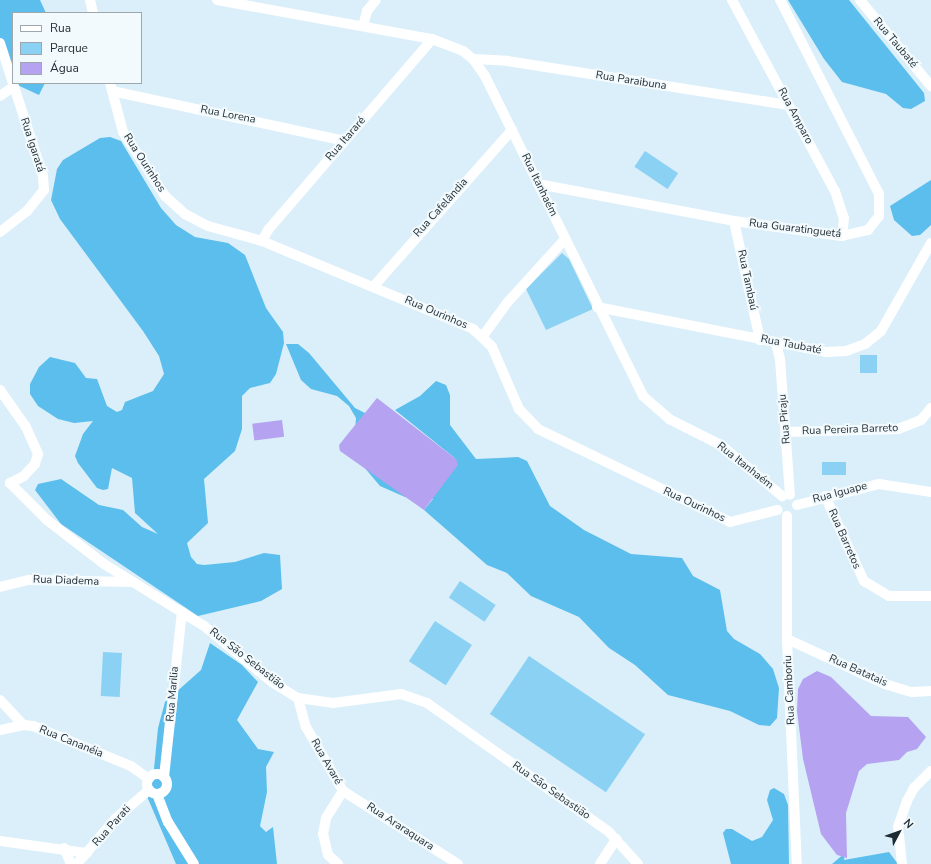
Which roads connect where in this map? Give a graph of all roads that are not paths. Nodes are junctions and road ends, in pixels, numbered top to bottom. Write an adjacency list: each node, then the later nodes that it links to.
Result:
1 (90, 0): 7 (street)
2 (217, 0): 8 (street, Rua Itanhaém)
3 (376, 0): 8 (street)
4 (732, 0): 16 (street, Rua Amparo)
5 (780, 0): 22 (street, Rua Guaratinguetá)
6 (860, 0): 12 (street, Rua Taubaté)
7 (93, 12)
8 (363, 26): 9 (street, Rua Itanhaém)
9 (432, 39): 11 (street, Rua Itanhaém); 18 (street, Rua Itararé)
10 (0, 43): 13 (street, Rua Igaratá)
11 (473, 59): 16 (street, Rua Paraibuna); 17 (street, Rua Itanhaém)
12 (931, 86)
13 (12, 87): 15 (street); 21 (street, Rua Igaratá)
14 (111, 87): 18 (street, Rua Lorena); 24 (street, Rua Ourinhos)
15 (0, 96)
16 (789, 105): 22 (street, Rua Amparo)
17 (512, 130): 19 (street, Rua Itanhaém); 26 (street, Rua Cafelândia)
18 (344, 141): 24 (street, Rua Itararé)
19 (538, 184): 20 (street, Rua Guaratinguetá); 23 (street, Rua Itanhaém)
20 (734, 221): 22 (street, Rua Guaratinguetá); 29 (street, Rua Tambaú)
21 (0, 232)
22 (842, 236)
23 (565, 239): 27 (street, Rua Itanhaém); 28 (street)
24 (262, 241): 26 (street, Rua Ourinhos)
25 (931, 243): 30 (street, Rua Taubaté)
26 (373, 287): 28 (street, Rua Ourinhos)
27 (597, 307): 29 (street, Rua Taubaté); 37 (street, Rua Itanhaém)
28 (483, 336): 40 (street, Rua Ourinhos)
29 (760, 340): 30 (street, Rua Taubaté)
30 (776, 343): 33 (street, Rua Piraju)
31 (0, 390): 34 (street)
32 (931, 408): 33 (street, Rua Pereira Barreto)
33 (786, 432): 37 (street, Rua Piraju)
34 (10, 483): 35 (street); 42 (street, Rua São Sebastião)
35 (0, 486)
36 (931, 492): 38 (street, Rua Iguape)
37 (786, 496): 39 (street); 40 (street)
38 (825, 496): 39 (street, Rua Iguape); 44 (street, Rua Barretos)
39 (797, 505): 41 (street)
40 (777, 510): 41 (street)
41 (787, 516): 46 (street, Rua Camboriu)
42 (132, 582): 43 (street, Rua Diadema); 45 (street, Rua São Sebastião)
43 (0, 587)
44 (931, 596)
45 (182, 612): 48 (street, Rua São Sebastião); 53 (street, Rua Marilia)
46 (787, 639): 47 (street, Rua Batatais); 68 (street, Rua Camboriu)
47 (931, 692)
48 (298, 698): 55 (street, Rua Avaré); 57 (street, Rua São Sebastião)
49 (0, 700): 50 (street)
50 (23, 725): 51 (street); 54 (street, Rua Cananéia)
51 (0, 730)
52 (931, 772): 69 (street)
53 (164, 777): 54 (street); 56 (street, Rua Marilia)
54 (148, 778): 56 (street)
55 (343, 791): 64 (street, Rua Avaré); 65 (street, Rua Araraquara)
56 (153, 792): 60 (street, Rua Parati); 63 (street)
57 (616, 839): 66 (street); 67 (street, Rua São Sebastião)
58 (0, 841): 59 (street)
59 (64, 848): 60 (street); 61 (street)
60 (88, 853): 62 (street, Rua Parati)
61 (71, 864)
62 (77, 864)
63 (194, 864)
64 (338, 864)
65 (458, 864)
66 (600, 864)
67 (638, 864)
68 (797, 864)
69 (902, 864)

